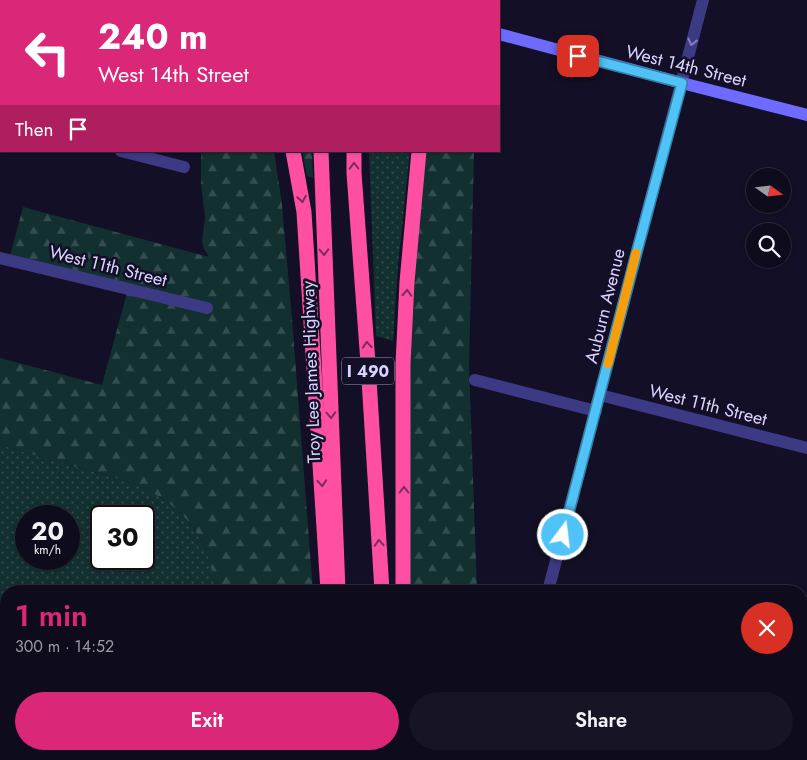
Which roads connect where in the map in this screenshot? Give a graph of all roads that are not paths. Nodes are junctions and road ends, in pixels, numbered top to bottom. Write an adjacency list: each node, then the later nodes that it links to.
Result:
1 (703, 0): 3 (street, Auburn Avenue, one-way to 3)
2 (500, 34): 3 (street, West 14th Street)
3 (682, 83): 4 (street, West 14th Street); 14 (street, Auburn Avenue)
4 (807, 115)
5 (124, 152): 10 (street)
6 (293, 152): 17 (highway, one-way to 17)
7 (320, 152): 18 (highway, Troy Lee James Highway / I 490, one-way to 18)
8 (354, 152): 19 (highway, I 490, one-way to 8)
9 (419, 152): 20 (highway, one-way to 9)
10 (184, 167)
11 (0, 258): 12 (street, West 11th Street)
12 (207, 308)
13 (475, 380): 15 (street)
14 (600, 395): 15 (street, Auburn Avenue); 16 (street, West 11th Street)
15 (596, 411): 21 (street, Auburn Avenue)
16 (807, 448)
17 (328, 585)
18 (338, 585)
19 (382, 585)
20 (403, 585)
21 (550, 585)

